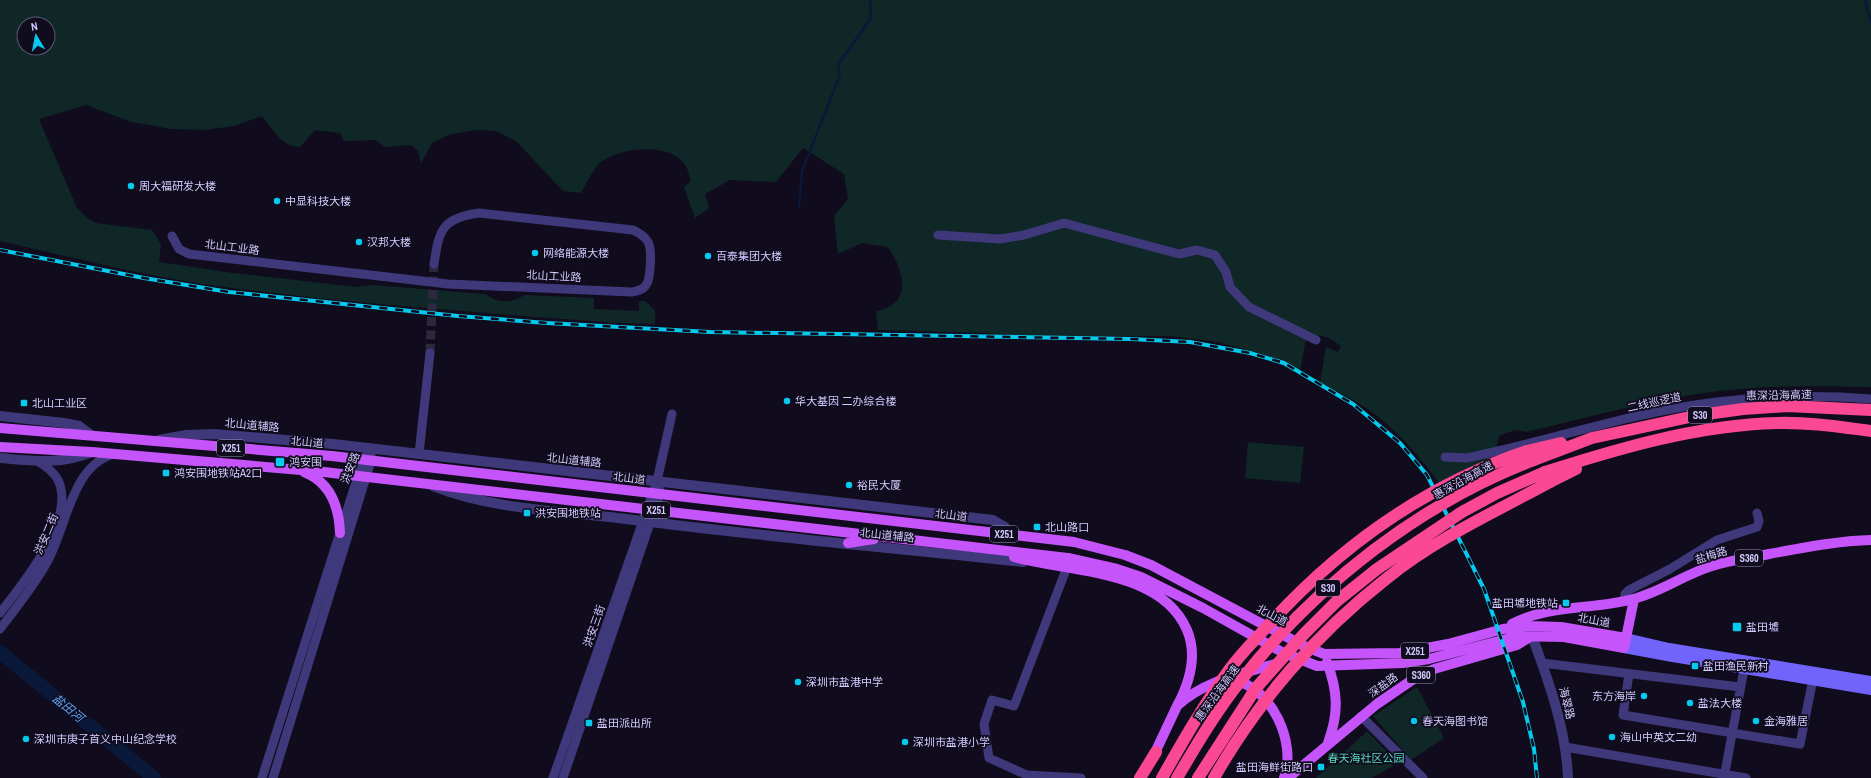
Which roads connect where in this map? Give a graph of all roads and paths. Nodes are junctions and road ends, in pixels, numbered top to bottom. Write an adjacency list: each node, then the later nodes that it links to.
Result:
1 (938, 235): 4 (street)
2 (172, 236): 3 (street, 北山工业路)
3 (434, 264)
4 (1316, 340)
5 (430, 353): 18 (street)
6 (1871, 399): 20 (street, 二线巡逻道)
7 (1871, 410): 19 (highway, 惠深沿海高速 / S30)
8 (672, 414): 27 (street)
9 (0, 416): 12 (street)
10 (0, 428): 12 (main road, 北山道 / X251)
11 (1871, 431): 26 (highway, S30)
12 (91, 435): 13 (main road, 北山道 / X251)
13 (155, 441): 15 (street, 北山道辅路); 22 (main road, 北山道 / X251)
14 (0, 447): 16 (main road, 北山道 / X251)
15 (371, 449): 18 (street, 北山道辅路); 22 (street, 洪安路)
16 (92, 452): 17 (main road, 北山道 / X251); 23 (street)
17 (115, 454): 24 (main road, 北山道 / X251); 44 (street, 洪安二街)
18 (419, 454): 27 (street, 北山道辅路)
19 (1531, 456): 74 (highway, bridge); 75 (highway, 惠深沿海高速 / S30, bridge)
20 (1445, 457)
21 (0, 458): 23 (street)
22 (367, 460): 25 (street, 洪安路); 29 (main road, 北山道 / X251)
23 (39, 462): 42 (street, 洪安二街)
24 (298, 470): 25 (main road, 北山道 / X251); 33 (main road)
25 (362, 477): 28 (main road, 北山道 / X251); 33 (street, 洪安路); 68 (street, 洪安路)
26 (1548, 477): 76 (highway, S30, bridge); 77 (highway, bridge)
27 (657, 481): 29 (street); 34 (street, 北山道辅路)
28 (428, 484): 30 (main road, 北山道 / X251); 32 (street, 北山道辅路)
29 (656, 494): 30 (street, 洪安三街); 34 (main road, 北山道 / X251)
30 (651, 510): 32 (street, 洪安三街); 35 (main road, 北山道 / X251)
31 (1757, 513): 41 (street)
32 (647, 522): 37 (street, 北山道辅路); 69 (street, 洪安三街); 70 (street, 洪安三街)
33 (340, 532): 67 (street, 洪安路)
34 (1009, 534): 48 (main road, 北山道 / X251)
35 (884, 537): 37 (main road); 38 (main road, 北山道 / X251)
36 (1871, 540): 41 (main road, 盐梅路 / S360)
37 (848, 543): 39 (street, 北山道辅路)
38 (983, 548): 39 (main road); 49 (main road, 北山道 / X251)
39 (1037, 563): 40 (main road)
40 (1067, 567): 60 (main road); 71 (street)
41 (1629, 600): 43 (main road, 盐梅路 / S360); 46 (main road)
42 (0, 613)
43 (1503, 628): 46 (main road, 北山道 / X251); 48 (main road, 北山道 / X251)
44 (0, 629)
45 (1532, 636): 46 (main road, 北山道 / X251); 47 (main road, 北山道 / X251); 50 (street, 海翠路); 52 (main road, 深盐路 / S360)
46 (1625, 643): 53 (main road, 北山道 / X251); 55 (main road, 北山道 / X251)
47 (1468, 649): 51 (main road, 北山道 / X251); 52 (main road)
48 (1324, 654): 49 (main road); 51 (main road)
49 (1296, 659): 51 (main road, 北山道 / X251); 56 (main road)
50 (1542, 663): 54 (street); 64 (street, 海翠路)
51 (1329, 667): 63 (main road)
52 (1434, 669): 61 (main road, 深盐路 / S360)
53 (1744, 669): 55 (main road, 北山道 / X251); 58 (street)
54 (1628, 674): 58 (street); 62 (street)
55 (1813, 676): 57 (main road, 北山道 / X251); 59 (main road, 北山道 / X251); 62 (street)
56 (1225, 679): 60 (main road); 78 (main road)
57 (1871, 681)
58 (1740, 687): 62 (street)
59 (1871, 690)
60 (1178, 706): 65 (main road)
61 (1361, 716): 63 (main road, 深盐路 / S360); 80 (street)
62 (1731, 733): 66 (street)
63 (1327, 745): 79 (main road, 深盐路 / S360)
64 (1565, 747): 66 (street); 81 (street, 海翠路)
65 (1156, 752): 72 (highway); 73 (main road)
66 (1724, 776): 82 (street)
67 (262, 778)
68 (273, 778)
69 (553, 778)
70 (563, 778)
71 (1081, 778)
72 (1140, 778)
73 (1144, 778)
74 (1162, 778)
75 (1177, 778)
76 (1198, 778)
77 (1214, 778)
78 (1284, 778)
79 (1288, 778)
80 (1423, 778)
81 (1568, 778)
82 (1746, 778)

